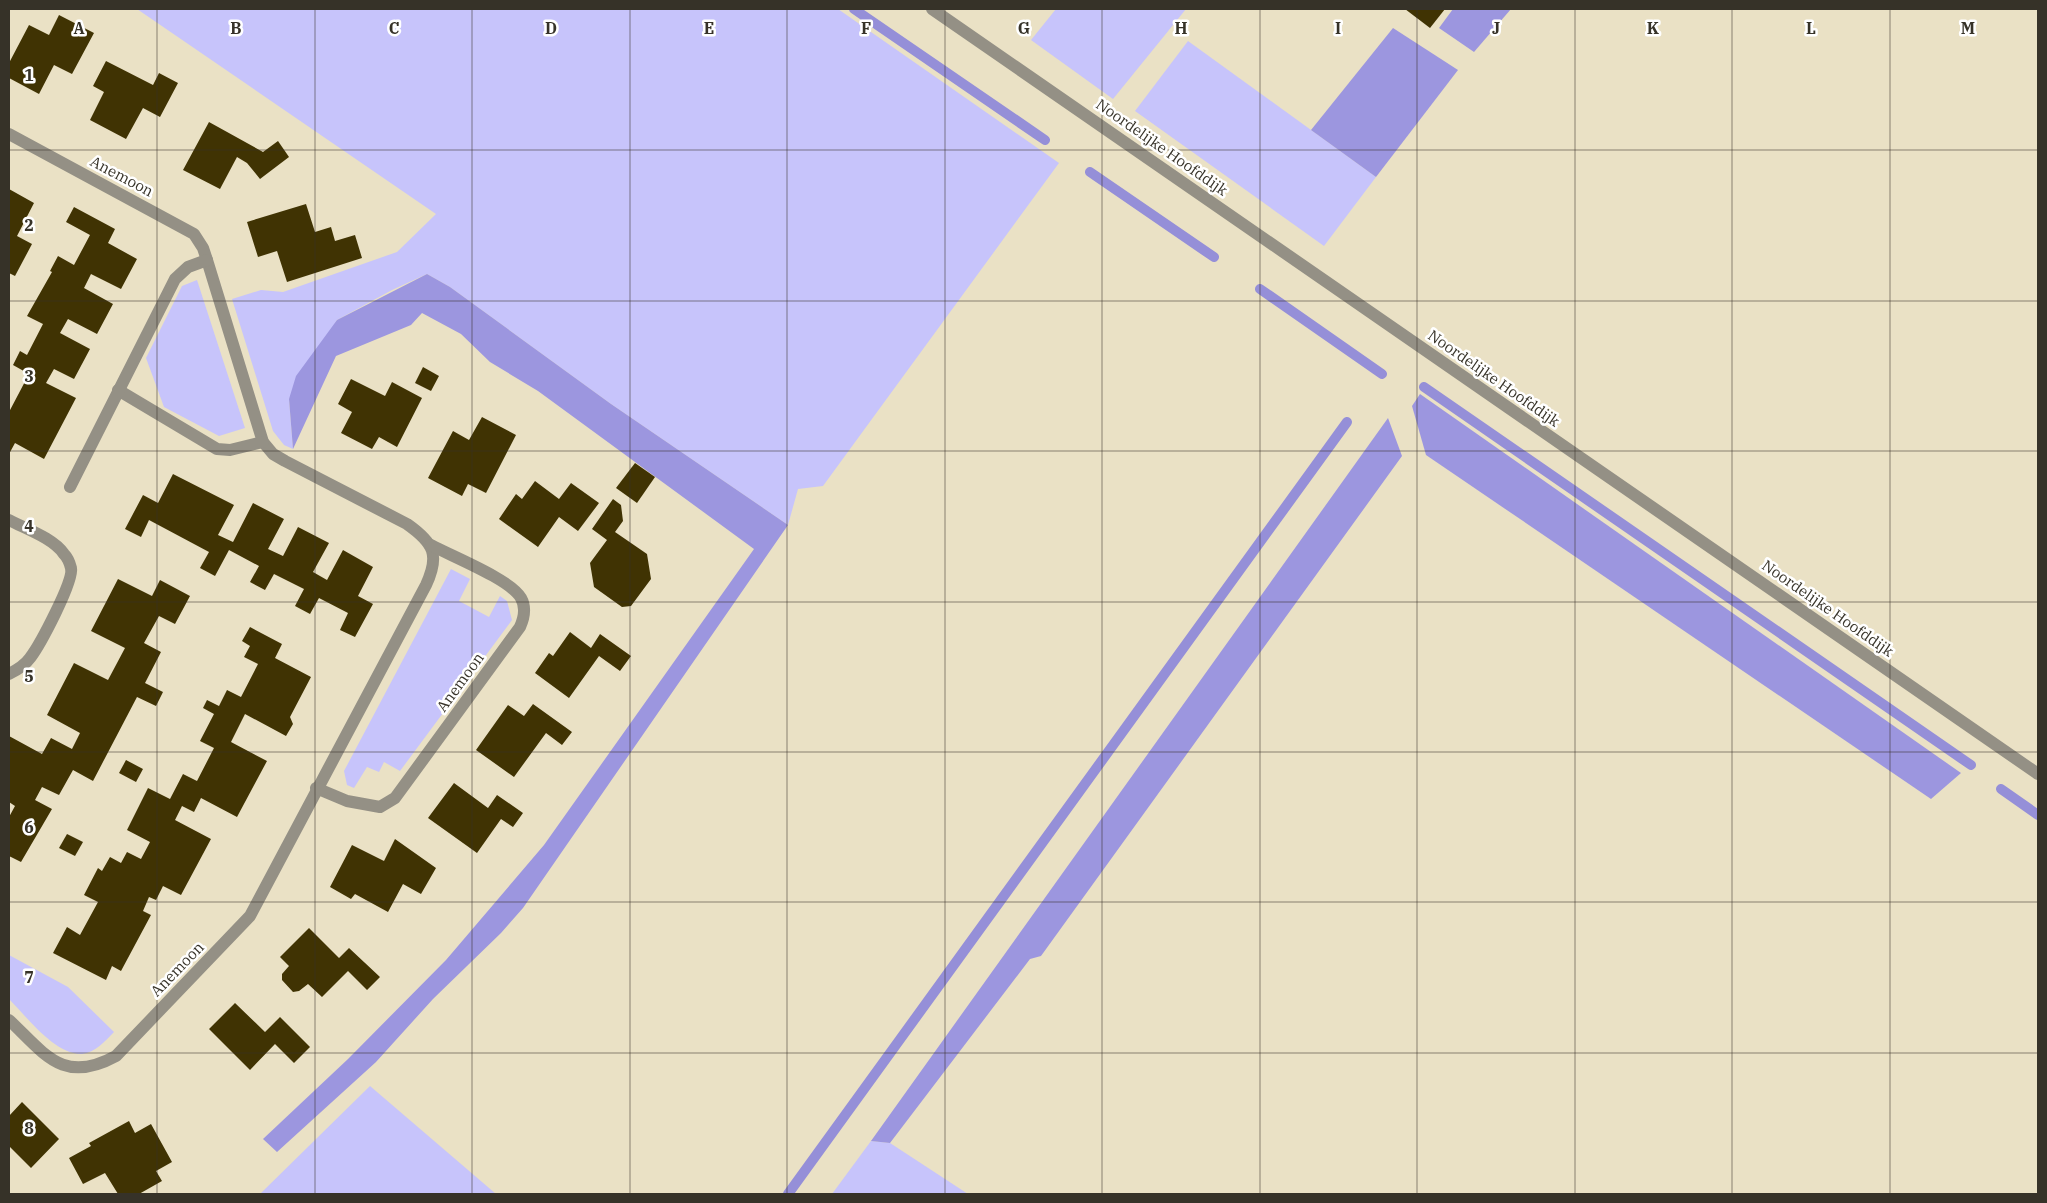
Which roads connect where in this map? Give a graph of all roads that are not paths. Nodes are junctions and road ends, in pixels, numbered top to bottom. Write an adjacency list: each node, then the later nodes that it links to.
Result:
1 (932, 9): 10 (street, Noordelijke Hoofddijk)
2 (9, 134): 3 (street, Anemoon)
3 (207, 260): 4 (street); 5 (street, Anemoon)
4 (118, 390): 5 (street); 6 (street)
5 (263, 442): 8 (street, Anemoon)
6 (70, 487)
7 (9, 520): 9 (street)
8 (430, 545): 11 (street, Anemoon); 11 (street, Anemoon)
9 (9, 674)
10 (2038, 774)
11 (316, 788): 12 (street, Anemoon)
12 (9, 1020)

